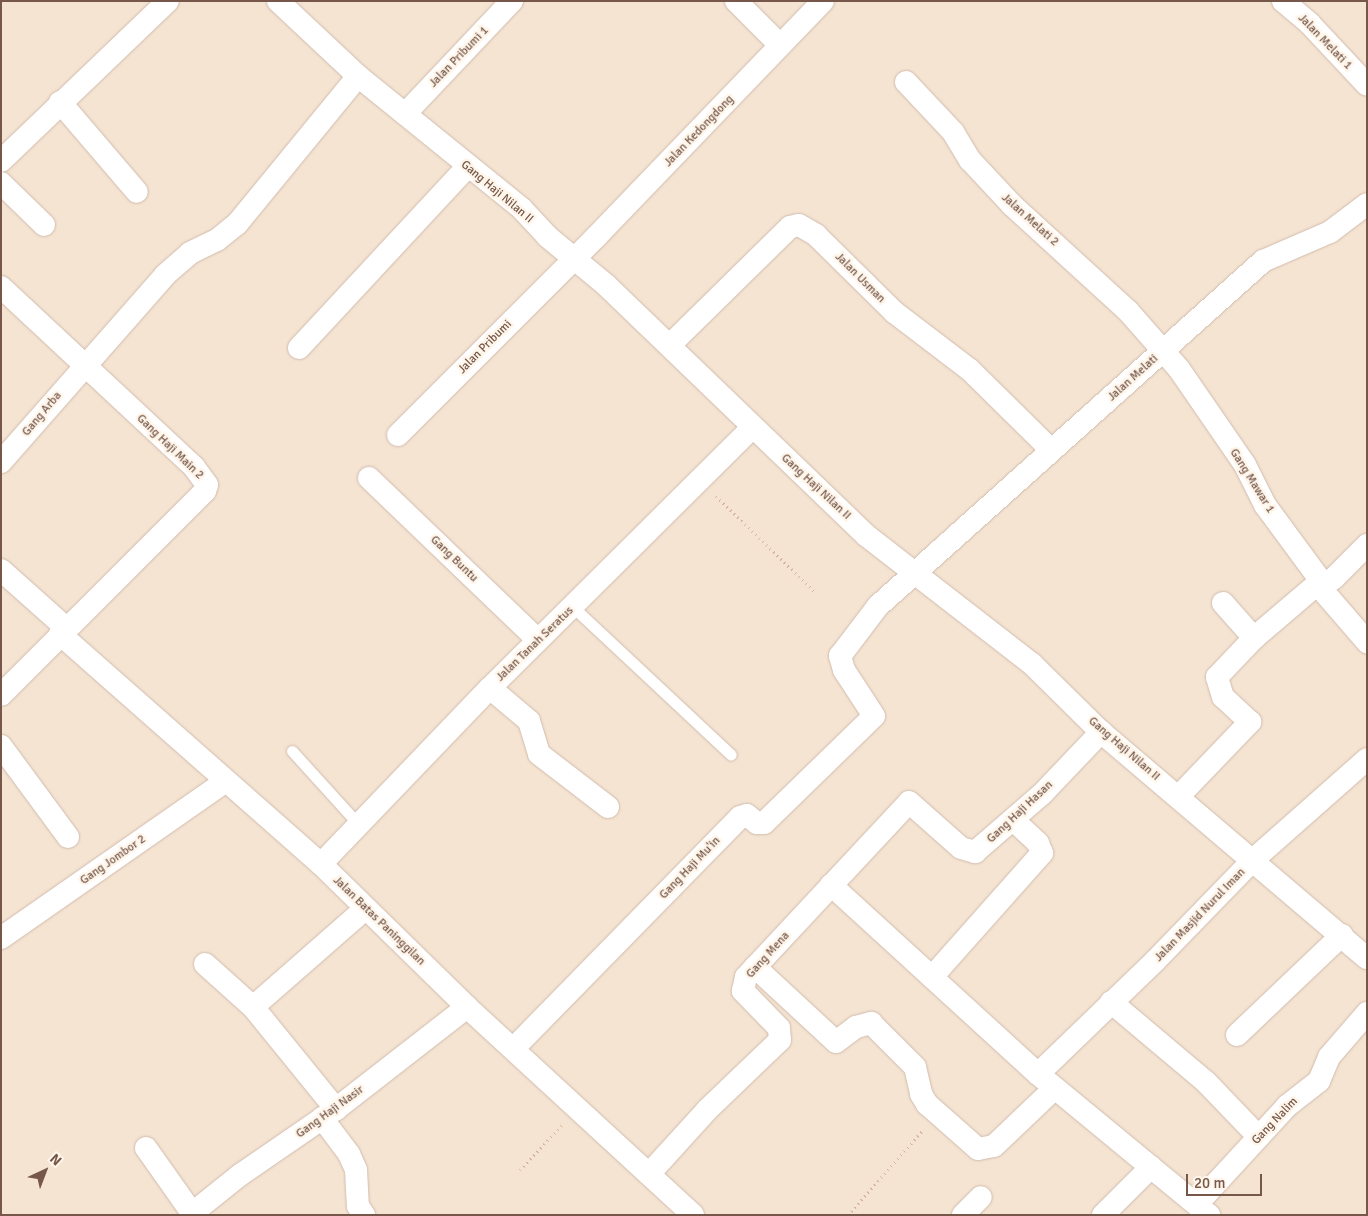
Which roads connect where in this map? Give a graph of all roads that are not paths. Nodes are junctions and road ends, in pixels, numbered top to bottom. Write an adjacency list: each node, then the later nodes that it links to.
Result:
1 (168, 1): 11 (street)
2 (278, 1): 8 (street, Gang Haji Nilan II)
3 (512, 1): 12 (street, Jalan Pribumi 1)
4 (736, 1): 7 (street)
5 (823, 1): 7 (street, Jalan Kedongdong)
6 (1282, 1): 10 (street, Jalan Melati 1)
7 (780, 45): 19 (street, Jalan Kedongdong)
8 (358, 76): 12 (street, Gang Haji Nilan II); 24 (street, Gang Arba)
9 (906, 82): 23 (street, Jalan Melati 2)
10 (1367, 85)
11 (60, 102): 13 (street); 16 (street)
12 (405, 114): 14 (street, Gang Haji Nilan II)
13 (1, 161)
14 (468, 167): 19 (street, Gang Haji Nilan II); 22 (street)
15 (1, 183): 18 (street)
16 (137, 192)
17 (1364, 212): 23 (street, Jalan Melati)
18 (44, 225)
19 (572, 258): 21 (street, Gang Haji Nilan II); 26 (street, Jalan Pribumi)
20 (1, 287): 24 (street, Gang Haji Main 2)
21 (671, 344): 25 (street, Gang Haji Nilan II); 27 (street, Jalan Usman)
22 (299, 348)
23 (1164, 351): 27 (street, Jalan Melati); 33 (street, Gang Mawar 1)
24 (82, 366): 28 (street, Gang Arba); 36 (street, Gang Haji Main 2)
25 (752, 428): 32 (street, Gang Haji Nilan II); 35 (street, Jalan Tanah Seratus)
26 (398, 435)
27 (1051, 450): 32 (street, Jalan Melati)
28 (1, 462)
29 (369, 478): 38 (street, Gang Buntu)
30 (1367, 545): 33 (street)
31 (1, 570): 36 (street)
32 (914, 574): 42 (street, Gang Haji Nilan II); 69 (street, Gang Haji Mu'in)
33 (1322, 583): 37 (street); 39 (street, Gang Mawar 1)
34 (1223, 603): 37 (street)
35 (573, 607): 38 (street, Jalan Tanah Seratus); 45 (lane)
36 (63, 631): 41 (street); 47 (street, Jalan Batas Paninggilan)
37 (1254, 638): 48 (street)
38 (538, 640): 40 (street, Jalan Tanah Seratus)
39 (1367, 642)
40 (490, 688): 50 (street); 52 (street, Jalan Tanah Seratus)
41 (1, 695)
42 (1101, 732): 48 (street, Gang Haji Nilan II); 51 (street, Gang Haji Hasan)
43 (1, 746): 53 (street)
44 (292, 751): 52 (lane)
45 (731, 755)
46 (1367, 760): 54 (street, Jalan Masjid Nurul Iman)
47 (225, 782): 55 (street, Jalan Batas Paninggilan); 59 (street, Gang Jombor 2)
48 (1178, 796): 54 (street, Gang Haji Nilan II)
49 (909, 802): 51 (street, Gang Haji Hasan); 56 (street, Gang Mena)
50 (608, 807)
51 (1013, 820): 63 (street)
52 (358, 825): 55 (street, Jalan Tanah Seratus)
53 (68, 837)
54 (1253, 860): 58 (street, Gang Haji Nilan II); 64 (street, Jalan Masjid Nurul Iman)
55 (321, 864): 57 (street, Jalan Batas Paninggilan)
56 (831, 885): 62 (street, Gang Mena); 63 (street)
57 (365, 909): 65 (street, Jalan Batas Paninggilan); 66 (street)
58 (1342, 935): 60 (street, Gang Haji Nilan II); 68 (street)
59 (1, 938)
60 (1367, 958)
61 (205, 964): 66 (street)
62 (755, 967): 71 (street); 76 (street, Gang Mena)
63 (932, 977): 70 (street)
64 (1111, 1002): 70 (street, Jalan Masjid Nurul Iman); 73 (street)
65 (467, 1007): 69 (street, Jalan Batas Paninggilan); 72 (street, Gang Haji Nasir)
66 (253, 1008): 72 (street)
67 (1367, 1013): 73 (street, Gang Nalim)
68 (1237, 1035)
69 (514, 1048): 76 (street, Jalan Batas Paninggilan)
70 (1038, 1074): 71 (street)
71 (1055, 1088): 75 (street)
72 (329, 1113): 79 (street, Gang Haji Nasir); 80 (street)
73 (1259, 1137): 78 (street, Gang Nalim)
74 (146, 1148): 79 (street)
75 (1151, 1167): 78 (street); 83 (street)
76 (649, 1174): 81 (street, Jalan Batas Paninggilan)
77 (981, 1196): 82 (street)
78 (1203, 1210)
79 (191, 1214)
80 (364, 1215)
81 (693, 1215)
82 (963, 1215)
83 (1103, 1215)

